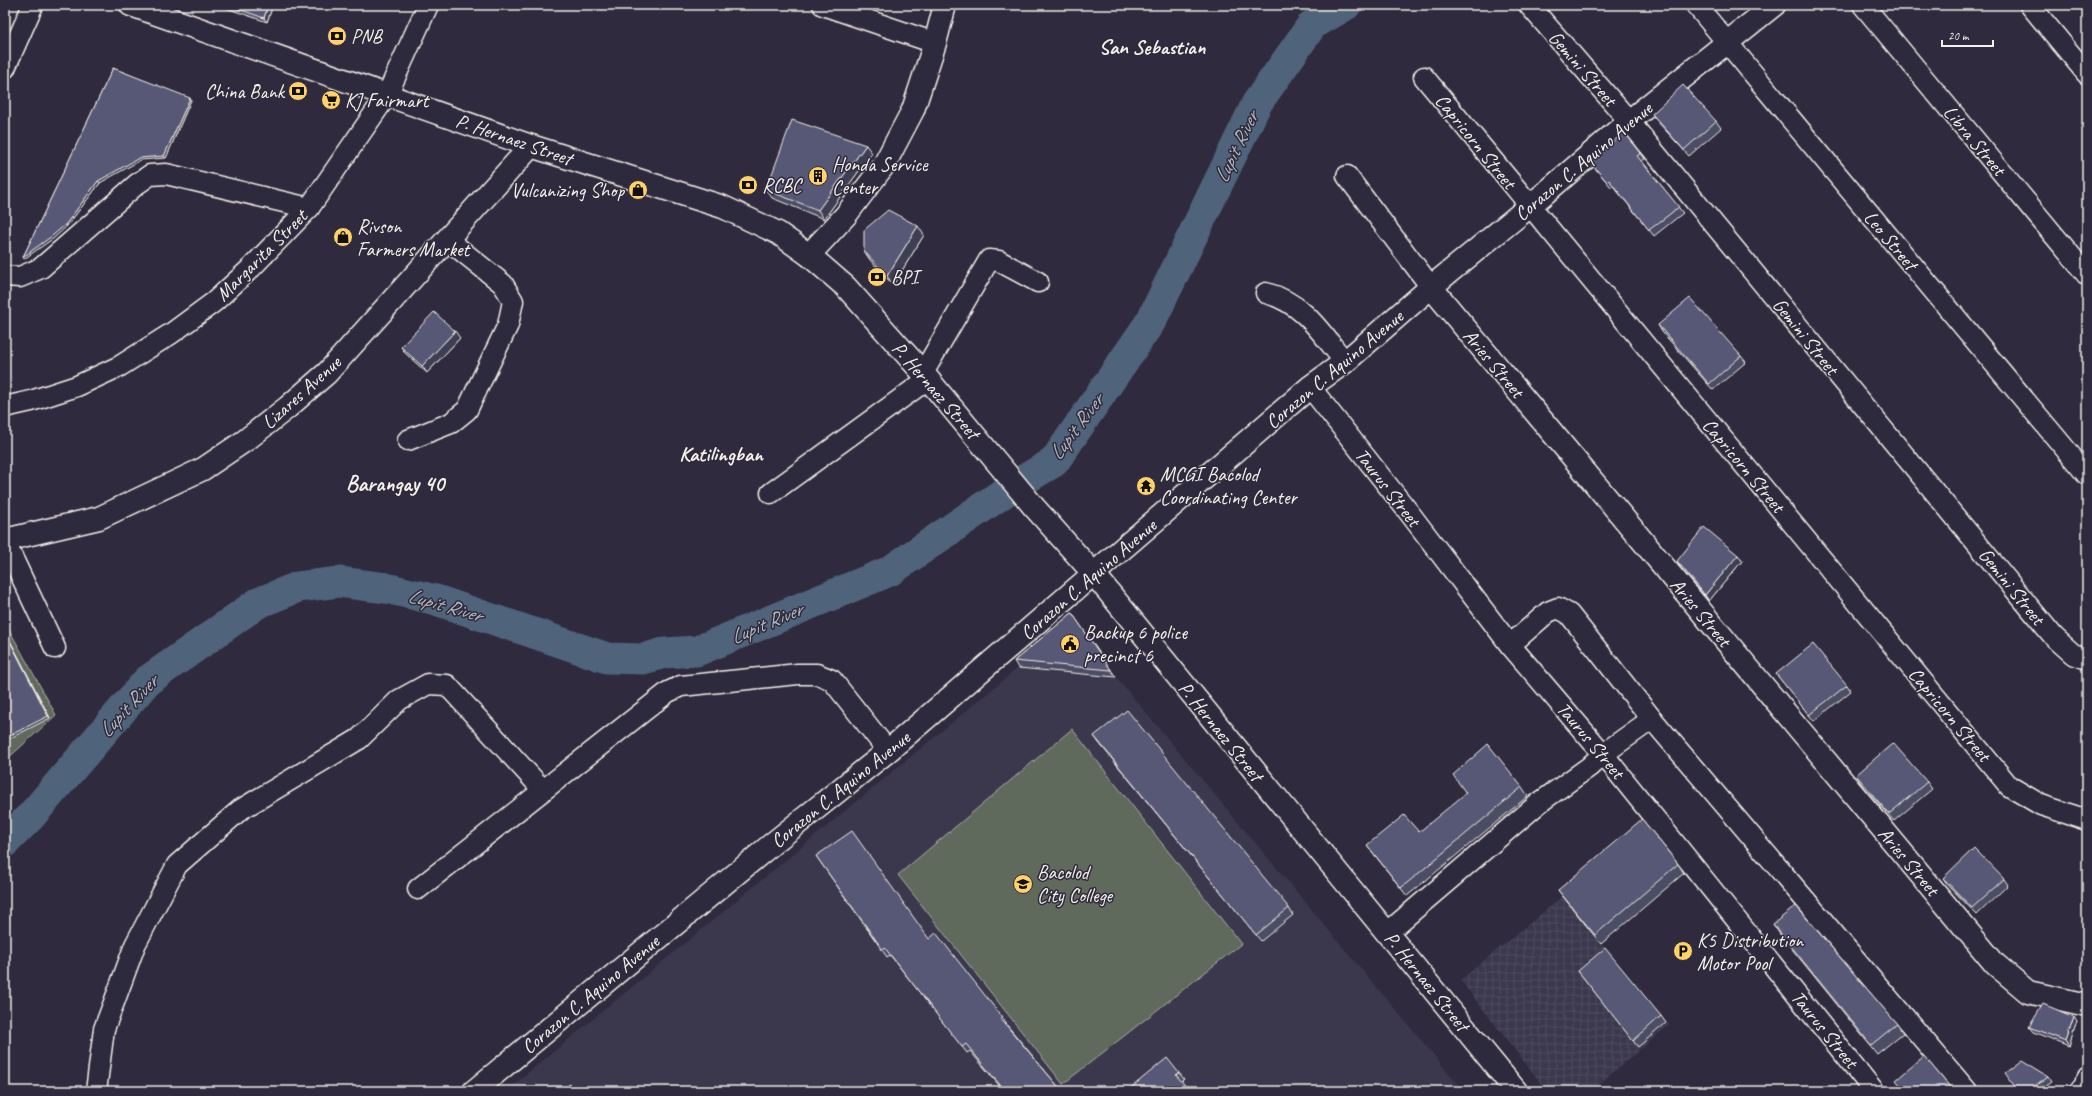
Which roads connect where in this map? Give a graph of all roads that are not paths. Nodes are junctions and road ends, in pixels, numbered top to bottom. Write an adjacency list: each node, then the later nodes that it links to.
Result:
1 (33, 5): 13 (street)
2 (131, 5): 16 (main road, P. Hernaez Street)
3 (428, 5): 16 (street, Margarita Street)
4 (823, 5): 12 (street)
5 (945, 5): 12 (main road)
6 (1530, 5): 17 (street, Gemini Street)
7 (1696, 5): 11 (street, Leo Street)
8 (1774, 5): 11 (main road, Corazon C. Aquino Avenue)
9 (1864, 5): 24 (street, Libra Street)
10 (2030, 5): 14 (street)
11 (1728, 42): 17 (main road, Corazon C. Aquino Avenue); 34 (street, Leo Street)
12 (935, 43): 23 (main road)
13 (5, 68)
14 (2087, 74)
15 (1424, 77): 20 (street, Capricorn Street)
16 (387, 94): 18 (main road, P. Hernaez Street); 21 (street, Margarita Street)
17 (1629, 121): 20 (main road, Corazon C. Aquino Avenue); 40 (street, Gemini Street)
18 (531, 146): 22 (main road, Lizares Avenue); 23 (main road, P. Hernaez Street)
19 (1347, 176): 27 (street, Aries Street)
20 (1530, 206): 27 (main road, Corazon C. Aquino Avenue); 45 (street, Capricorn Street)
21 (309, 208): 25 (street); 32 (street, Margarita Street)
22 (448, 240): 33 (street); 36 (main road, Lizares Avenue)
23 (809, 255): 30 (main road, P. Hernaez Street)
24 (2087, 275)
25 (5, 276)
26 (1038, 282): 30 (street)
27 (1431, 287): 29 (main road, Corazon C. Aquino Avenue); 48 (main road, Aries Street)
28 (1266, 293): 29 (street)
29 (1345, 362): 31 (main road, Corazon C. Aquino Avenue)
30 (926, 376): 35 (street); 37 (main road, P. Hernaez Street)
31 (1310, 387): 37 (main road, Corazon C. Aquino Avenue); 38 (street, Taurus Street)
32 (5, 406)
33 (408, 440)
34 (2087, 475)
35 (771, 493)
36 (5, 541): 39 (street)
37 (1094, 574): 42 (main road, Corazon C. Aquino Avenue); 47 (main road, P. Hernaez Street)
38 (1510, 645): 41 (street); 43 (street, Taurus Street)
39 (55, 648)
40 (2087, 659)
41 (1652, 719): 43 (street); 54 (street)
42 (888, 751): 44 (street); 51 (main road, Corazon C. Aquino Avenue)
43 (1603, 754): 47 (street); 53 (street, Taurus Street)
44 (543, 790): 46 (street); 50 (street)
45 (2087, 820)
46 (418, 889)
47 (1388, 932): 52 (main road, P. Hernaez Street)
48 (2087, 1005)
49 (2087, 1076): 55 (street)
50 (96, 1091)
51 (474, 1091)
52 (1516, 1091)
53 (1874, 1091)
54 (1967, 1091)
55 (2080, 1091)

